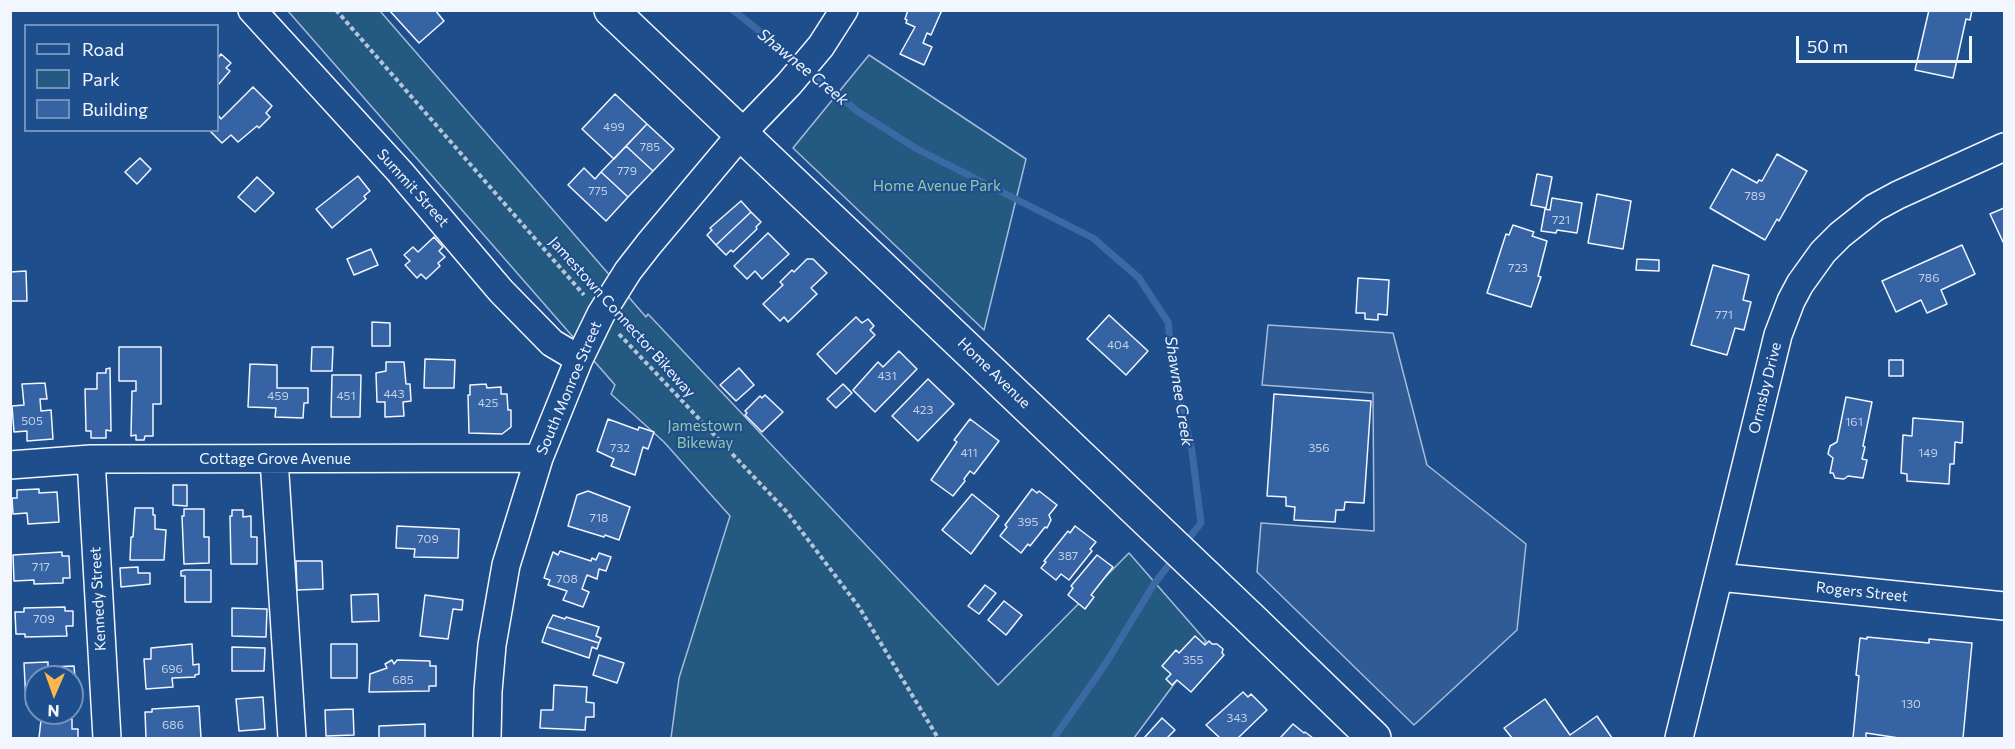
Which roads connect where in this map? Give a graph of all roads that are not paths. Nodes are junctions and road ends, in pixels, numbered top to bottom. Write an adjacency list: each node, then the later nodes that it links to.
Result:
1 (252, 10): 6 (street, Summit Street)
2 (611, 10): 4 (main road, Home Avenue)
3 (844, 10): 4 (street, South Monroe Street)
4 (742, 133): 6 (street, South Monroe Street); 16 (main road, Home Avenue)
5 (2004, 147): 11 (street, Ormsby Drive)
6 (579, 359): 7 (street, South Monroe Street)
7 (539, 458): 9 (street, Cottage Grove Avenue); 15 (street, South Monroe Street)
8 (91, 459): 9 (street, Cottage Grove Avenue); 10 (street, Cottage Grove Avenue); 13 (street, Kennedy Street)
9 (274, 459): 14 (street)
10 (10, 465)
11 (1719, 578): 12 (street, Rogers Street); 17 (street, Ormsby Drive)
12 (2004, 606)
13 (107, 738)
14 (292, 738)
15 (488, 738)
16 (1374, 738)
17 (1679, 738)

